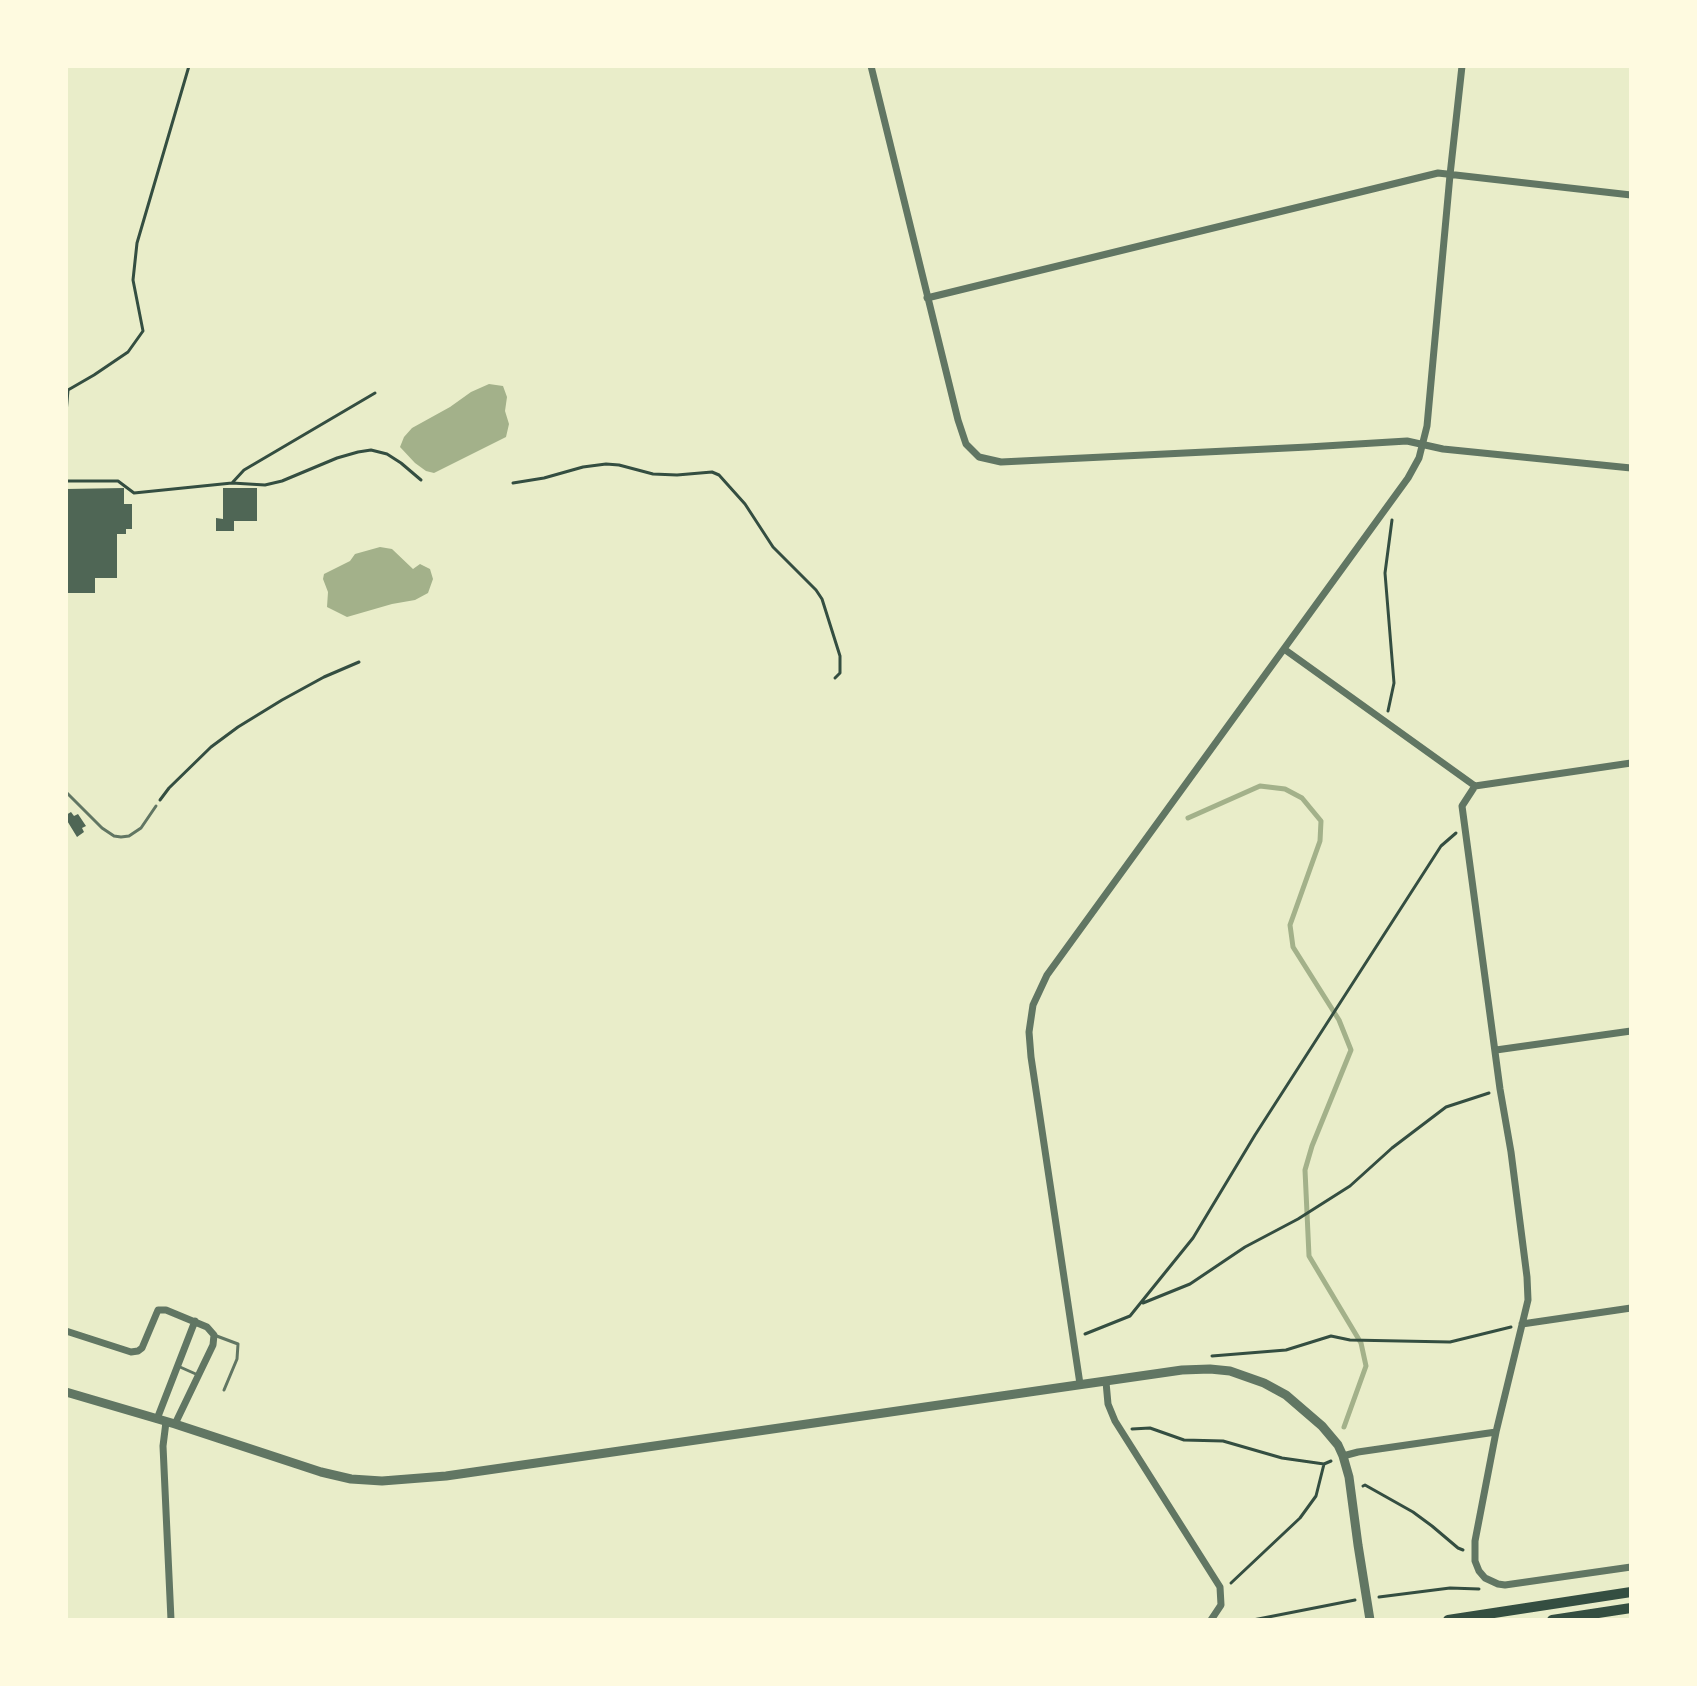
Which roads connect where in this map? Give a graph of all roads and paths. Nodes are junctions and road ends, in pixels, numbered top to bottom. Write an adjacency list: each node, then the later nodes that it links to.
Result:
1 (189, 66): 8 (path)
2 (871, 66): 6 (street)
3 (1462, 66): 4 (street)
4 (1450, 175): 5 (street); 6 (street); 9 (street)
5 (1631, 195)
6 (927, 298): 9 (street)
7 (375, 393): 13 (path)
8 (66, 413)
9 (1422, 444): 10 (street); 15 (street)
10 (1631, 468)
11 (421, 480): 13 (path)
12 (66, 481): 13 (path)
13 (232, 483)
14 (513, 483): 18 (path)
15 (1382, 514): 16 (street); 19 (path)
16 (1284, 649): 19 (street); 34 (street)
17 (359, 662): 23 (path)
18 (835, 678)
19 (1386, 723): 21 (street)
20 (1631, 763): 21 (street)
21 (1475, 786): 24 (street)
22 (66, 792): 23 (lane)
23 (156, 806)
24 (1464, 824): 26 (street); 28 (path)
25 (1631, 1031): 26 (street)
26 (1496, 1050): 27 (street)
27 (1500, 1089): 28 (path); 31 (street)
28 (1140, 1305): 34 (path)
29 (1631, 1308): 31 (street)
30 (195, 1321): 32 (street); 33 (street); 35 (street)
31 (1522, 1324): 36 (path); 44 (street)
32 (66, 1331)
33 (214, 1335): 37 (street); 40 (lane)
34 (1073, 1341): 39 (street)
35 (178, 1367): 37 (lane); 42 (street)
36 (1210, 1369): 38 (street); 45 (street)
37 (198, 1375): 42 (street)
38 (1106, 1382): 39 (street); 43 (street)
39 (1080, 1384): 42 (street)
40 (224, 1390)
41 (66, 1392): 42 (street)
42 (166, 1422): 54 (street)
43 (1120, 1429): 46 (path); 51 (street)
44 (1496, 1432): 45 (street); 48 (street)
45 (1343, 1456): 46 (path); 47 (street)
46 (1324, 1464): 51 (path)
47 (1351, 1488): 48 (path); 55 (street)
48 (1474, 1554): 49 (street)
49 (1631, 1567)
50 (1631, 1592): 56 (main road)
51 (1222, 1596): 53 (street)
52 (1631, 1608): 57 (main road)
53 (1214, 1618)
54 (171, 1620)
55 (1370, 1620)
56 (1448, 1620)
57 (1552, 1620)

